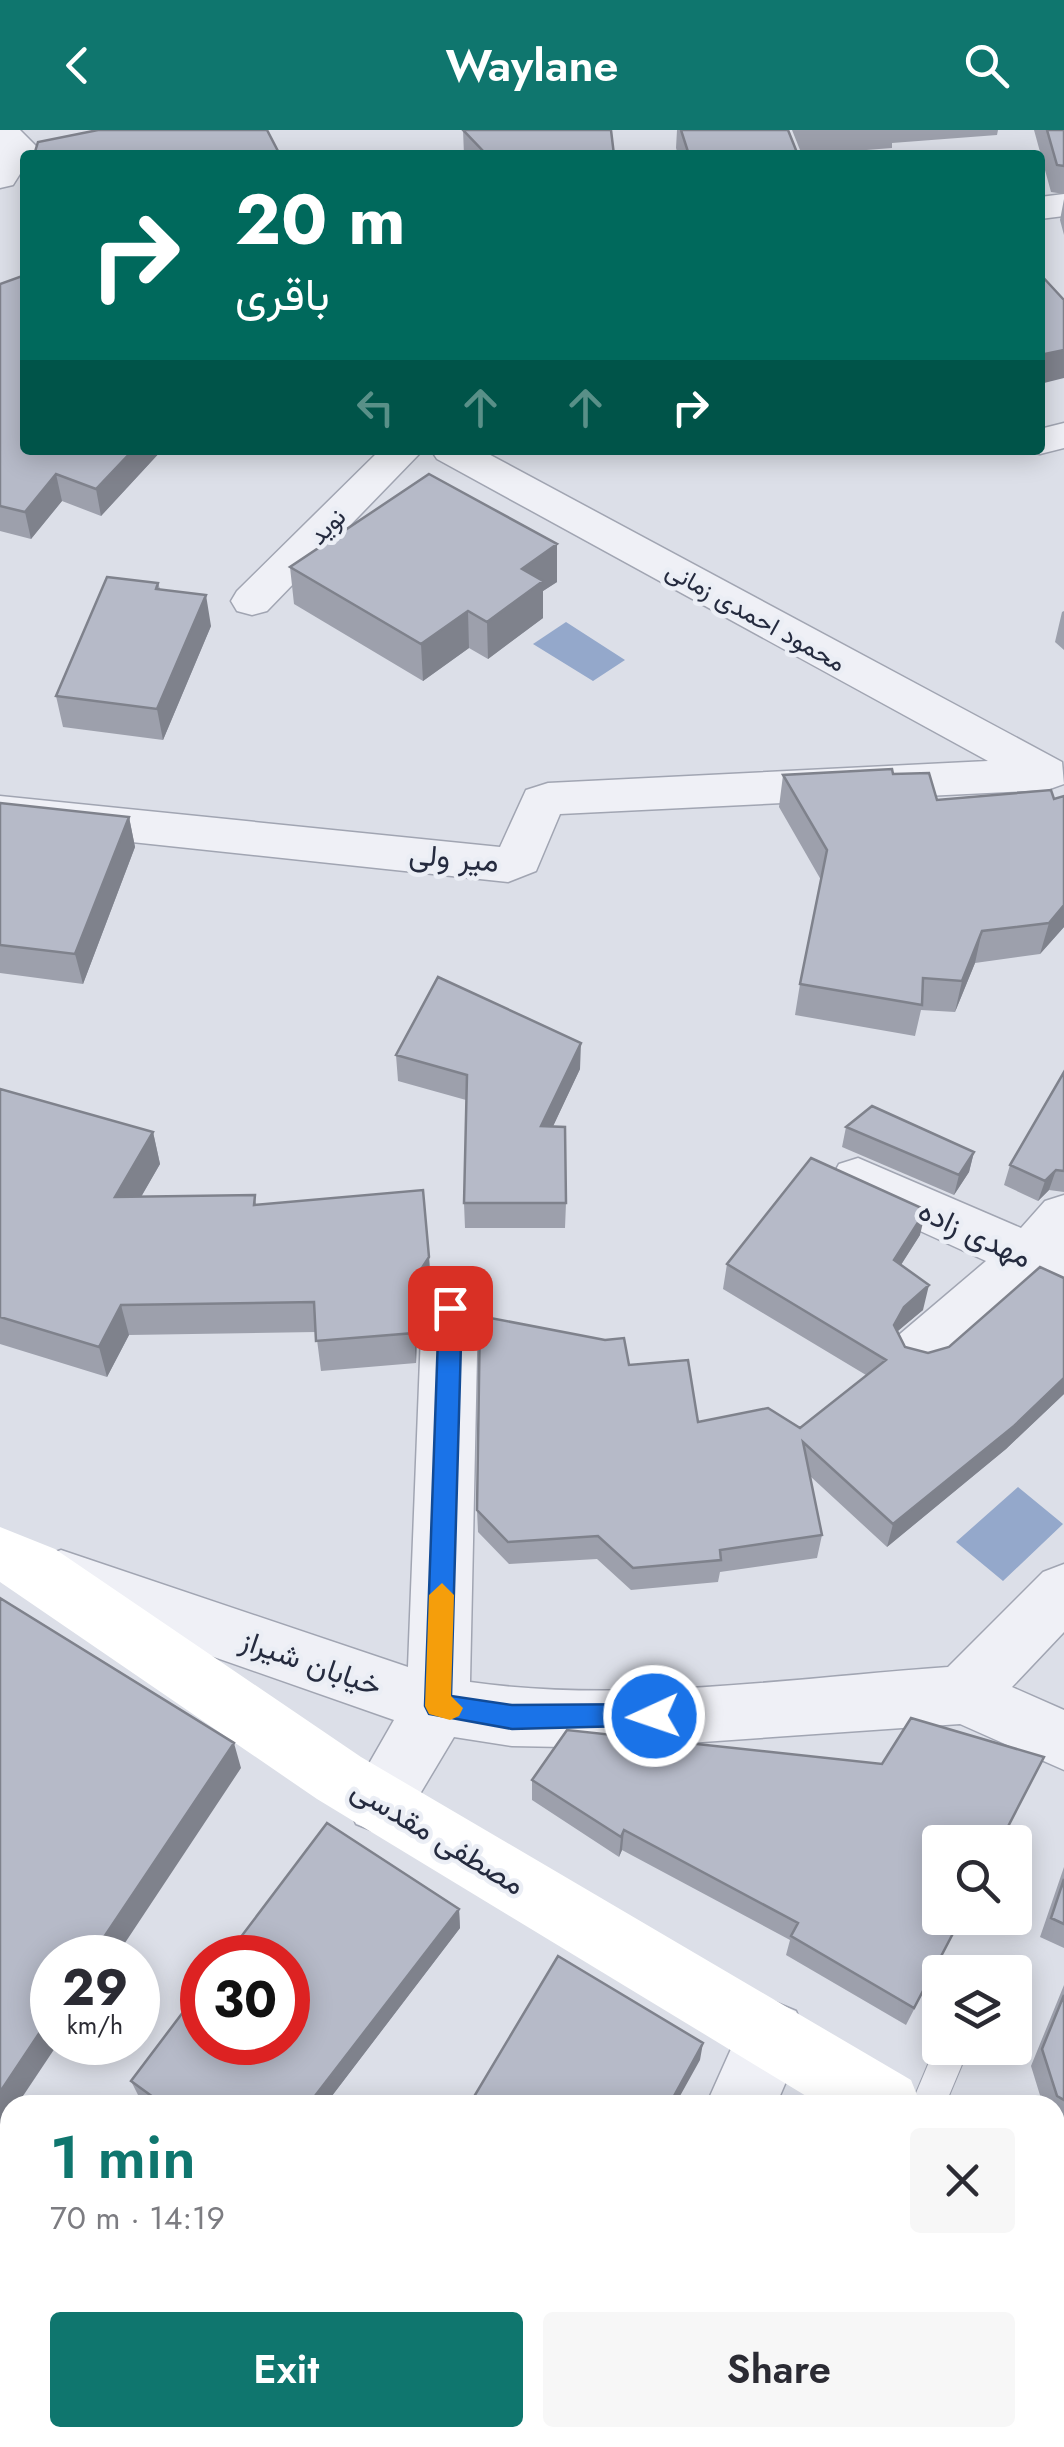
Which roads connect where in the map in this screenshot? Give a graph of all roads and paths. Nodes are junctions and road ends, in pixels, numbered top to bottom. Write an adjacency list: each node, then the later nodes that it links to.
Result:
1 (0, 131): 2 (street)
2 (4, 192)
3 (398, 455): 5 (street, نوید)
4 (460, 455): 6 (street, محمود احمدی زمانی)
5 (252, 601)
6 (1056, 774): 7 (street, میر ولی)
7 (0, 812)
8 (828, 1166): 10 (street, مهدی زاده)
9 (1064, 1216): 10 (street)
10 (1046, 1269): 12 (street)
11 (450, 1308): 16 (street)
12 (920, 1351)
13 (17, 1561): 16 (street, خیابان شیراز); 18 (main road, مصطفی مقدسی)
14 (1064, 1591): 15 (street)
15 (962, 1695): 16 (street, خیابان شیراز); 17 (street, خیابان شیراز)
16 (438, 1706): 18 (street)
17 (1064, 1741)
18 (378, 1802): 19 (main road, مصطفی مقدسی)
19 (772, 2035): 21 (street); 22 (main road, مصطفی مقدسی)
20 (945, 2065): 23 (lane)
21 (745, 2095)
22 (870, 2095)
23 (932, 2095)

